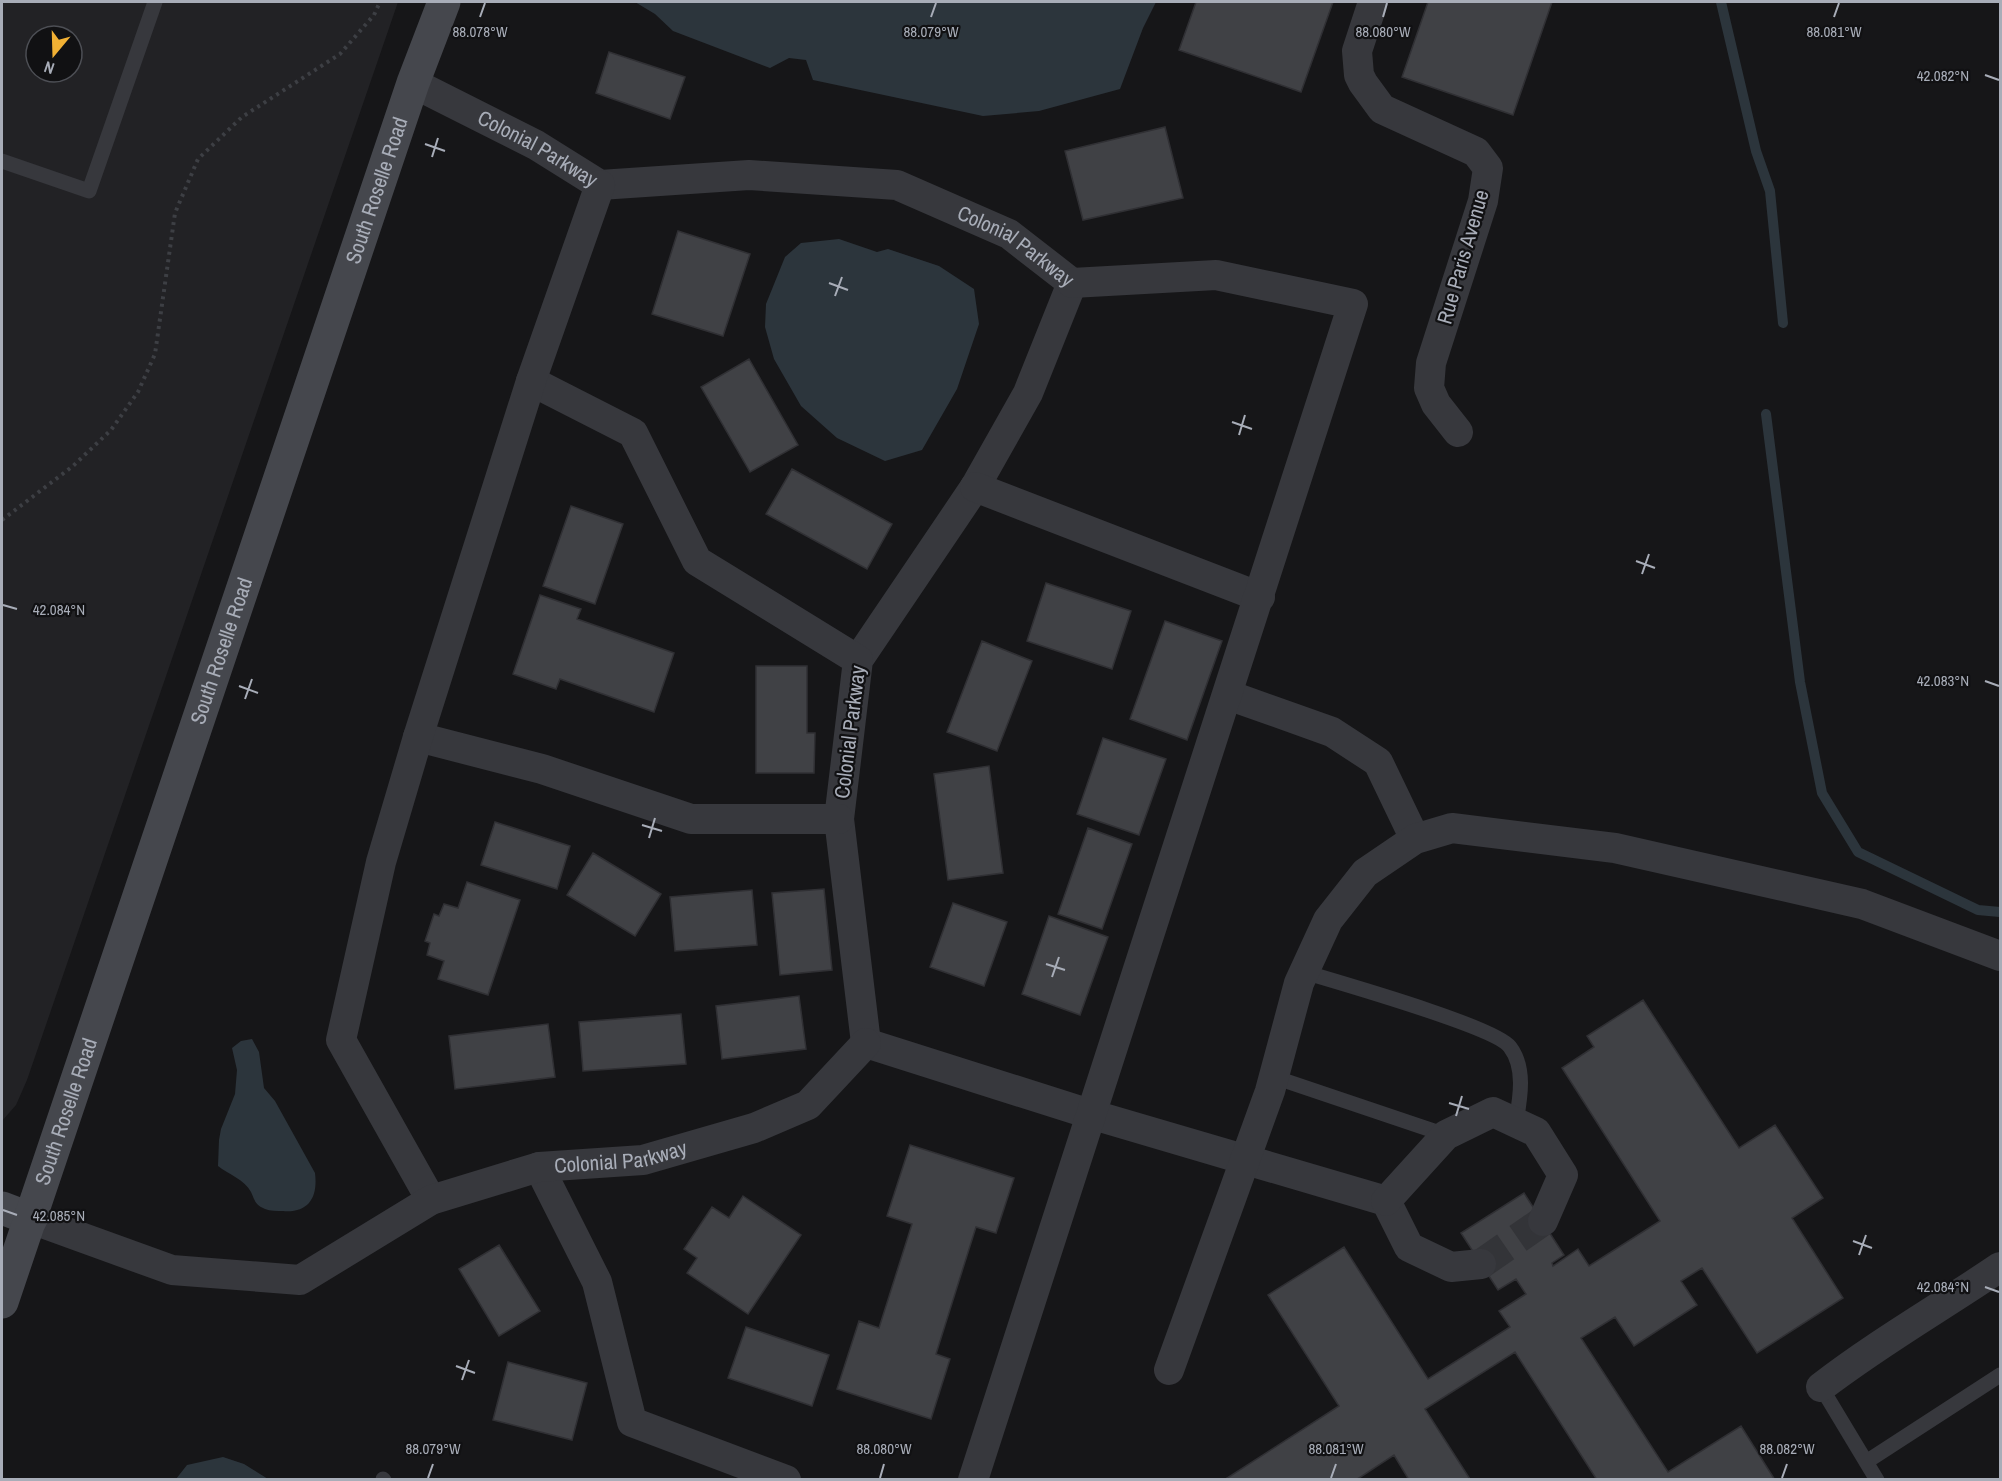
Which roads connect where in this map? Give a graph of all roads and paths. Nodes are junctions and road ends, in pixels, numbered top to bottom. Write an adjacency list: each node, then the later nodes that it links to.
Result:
1 (155, 2): 6 (lane)
2 (380, 2): 12 (path)
3 (444, 2): 5 (main road, South Roselle Road)
4 (1373, 2): 10 (street, Rue Paris Avenue)
5 (413, 83): 7 (street, Colonial Parkway); 30 (main road, South Roselle Road)
6 (2, 160)
7 (600, 185): 8 (street, Colonial Parkway); 9 (street)
8 (1072, 283): 11 (street, Colonial Parkway); 13 (street)
9 (531, 381): 14 (street); 16 (street)
10 (1458, 432)
11 (975, 487): 13 (street); 14 (street, Colonial Parkway)
12 (2, 520)
13 (1260, 597): 15 (street)
14 (858, 660): 17 (street, Colonial Parkway)
15 (1228, 695): 18 (street); 23 (street)
16 (418, 737): 17 (street); 28 (street)
17 (839, 819): 21 (street, Colonial Parkway)
18 (1414, 839): 19 (street); 20 (street)
19 (2001, 956)
20 (1304, 972): 22 (street); 24 (lane)
21 (866, 1043): 23 (street); 27 (street, Colonial Parkway)
22 (1274, 1077): 25 (lane); 26 (street)
23 (1090, 1113): 26 (street); 40 (street)
24 (1516, 1122): 25 (street); 31 (street)
25 (1446, 1135): 29 (street)
26 (1244, 1159): 29 (street); 35 (street)
27 (538, 1167): 28 (street, Colonial Parkway); 39 (street)
28 (430, 1200): 30 (street, Colonial Parkway)
29 (1386, 1201): 32 (street)
30 (16, 1214): 34 (main road, South Roselle Road)
31 (1543, 1221)
32 (1481, 1264)
33 (2001, 1267): 37 (street)
34 (2, 1302)
35 (1169, 1370)
36 (2001, 1375): 38 (lane)
37 (1821, 1387): 38 (lane)
38 (1866, 1462): 41 (lane)
39 (786, 1479)
40 (973, 1479)
41 (1877, 1479)

